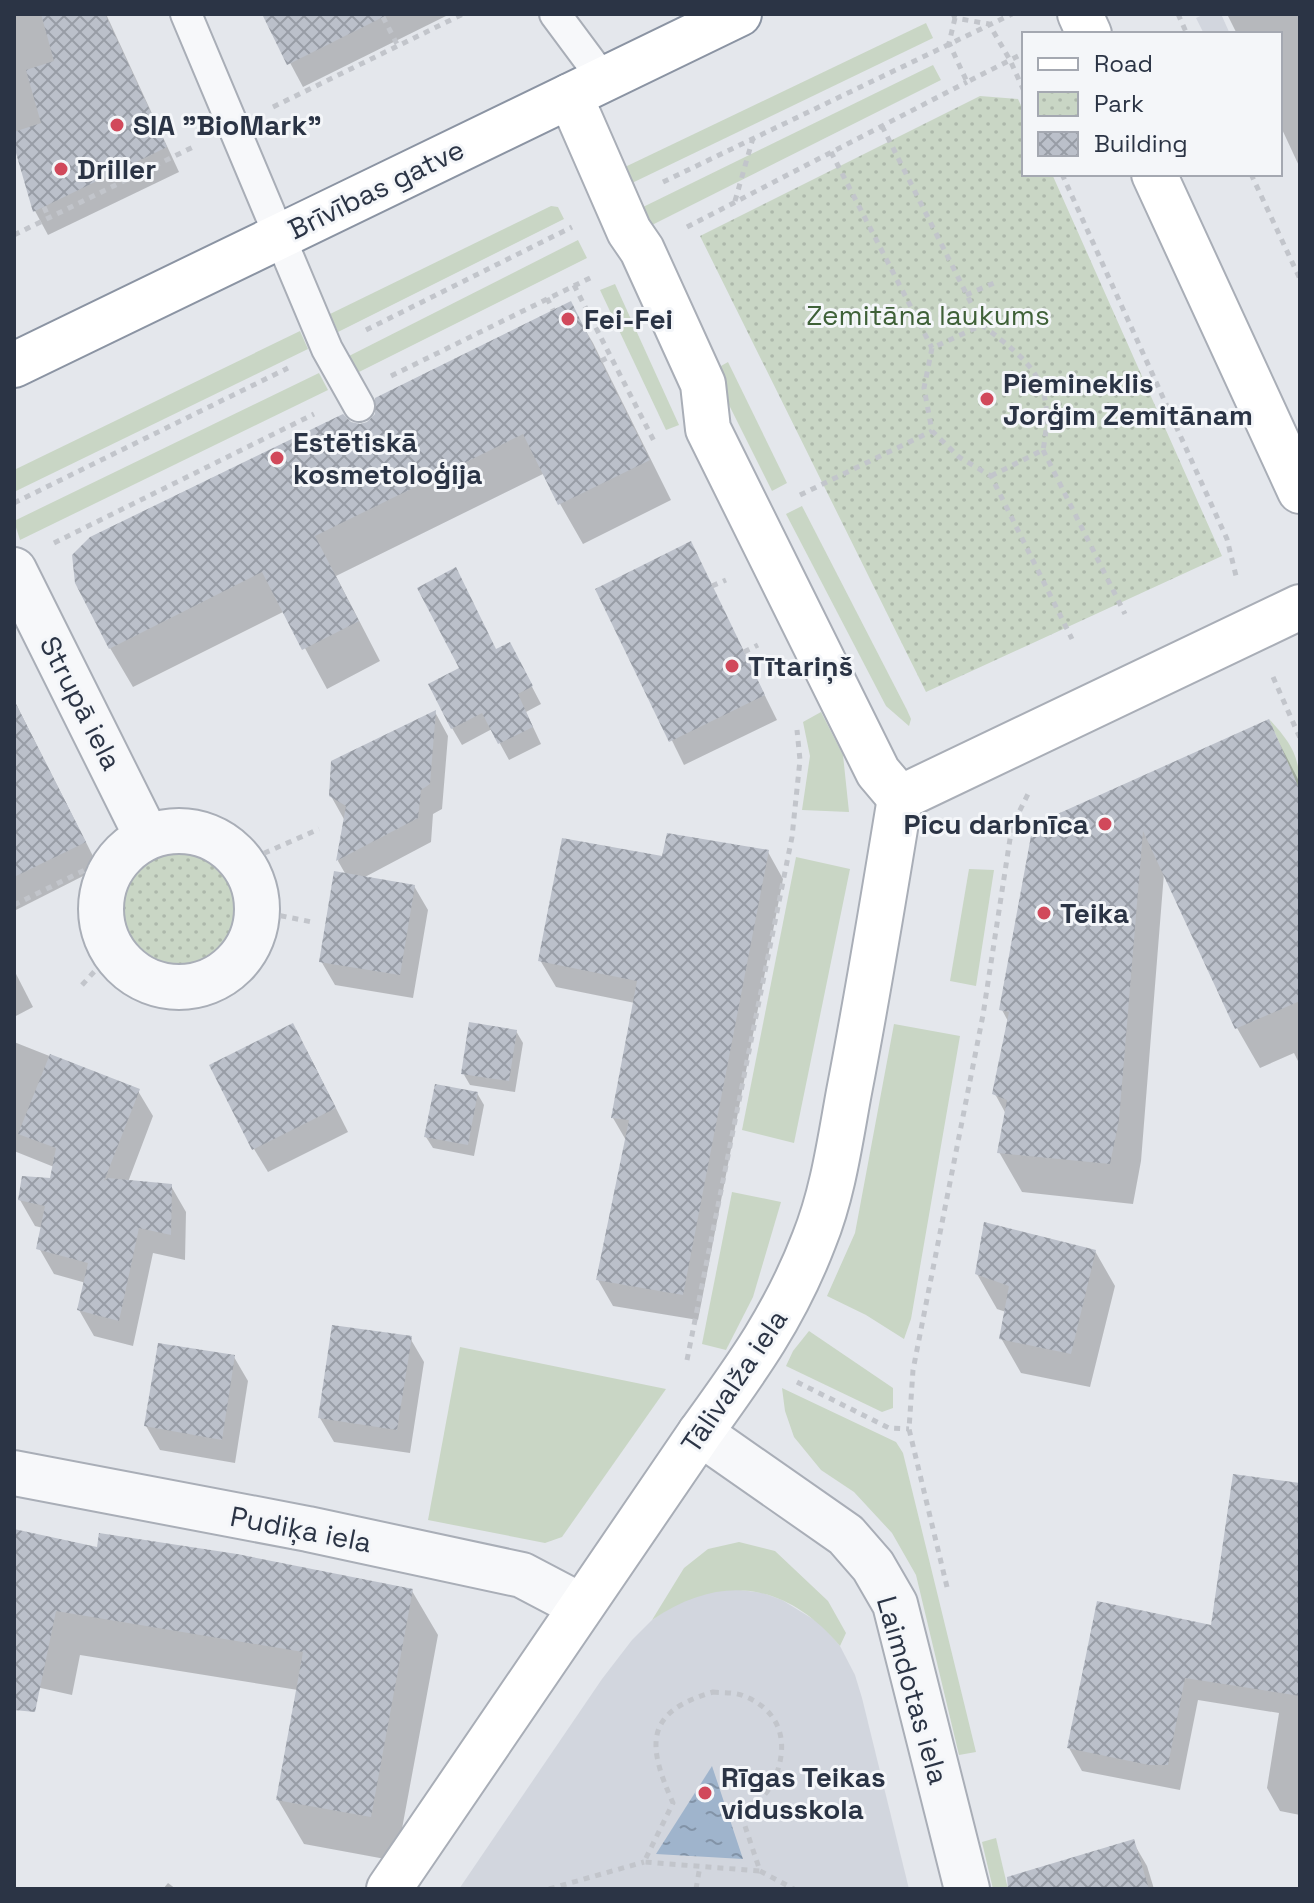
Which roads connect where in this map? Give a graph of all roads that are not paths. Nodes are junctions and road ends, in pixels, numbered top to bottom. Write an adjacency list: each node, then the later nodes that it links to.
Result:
1 (186, 14): 6 (lane)
2 (555, 14): 4 (lane)
3 (739, 14): 4 (main road, Brīvības gatve)
4 (587, 88): 6 (main road, Brīvības gatve); 12 (main road)
5 (1155, 176): 9 (main road)
6 (279, 237): 7 (main road, Brīvības gatve); 8 (lane)
7 (14, 365)
8 (356, 401)
9 (1300, 491)
10 (28, 560): 13 (street, Strupā iela)
11 (1300, 607): 12 (main road)
12 (900, 798): 14 (main road, Tālivalža iela)
13 (136, 845): 13 (street)
14 (700, 1433): 16 (main road, Tālivalža iela); 18 (street, Laimdotas iela)
15 (14, 1473): 16 (street, Pudiķa iela)
16 (581, 1606): 17 (main road, Tālivalža iela)
17 (389, 1889)
18 (967, 1889)

